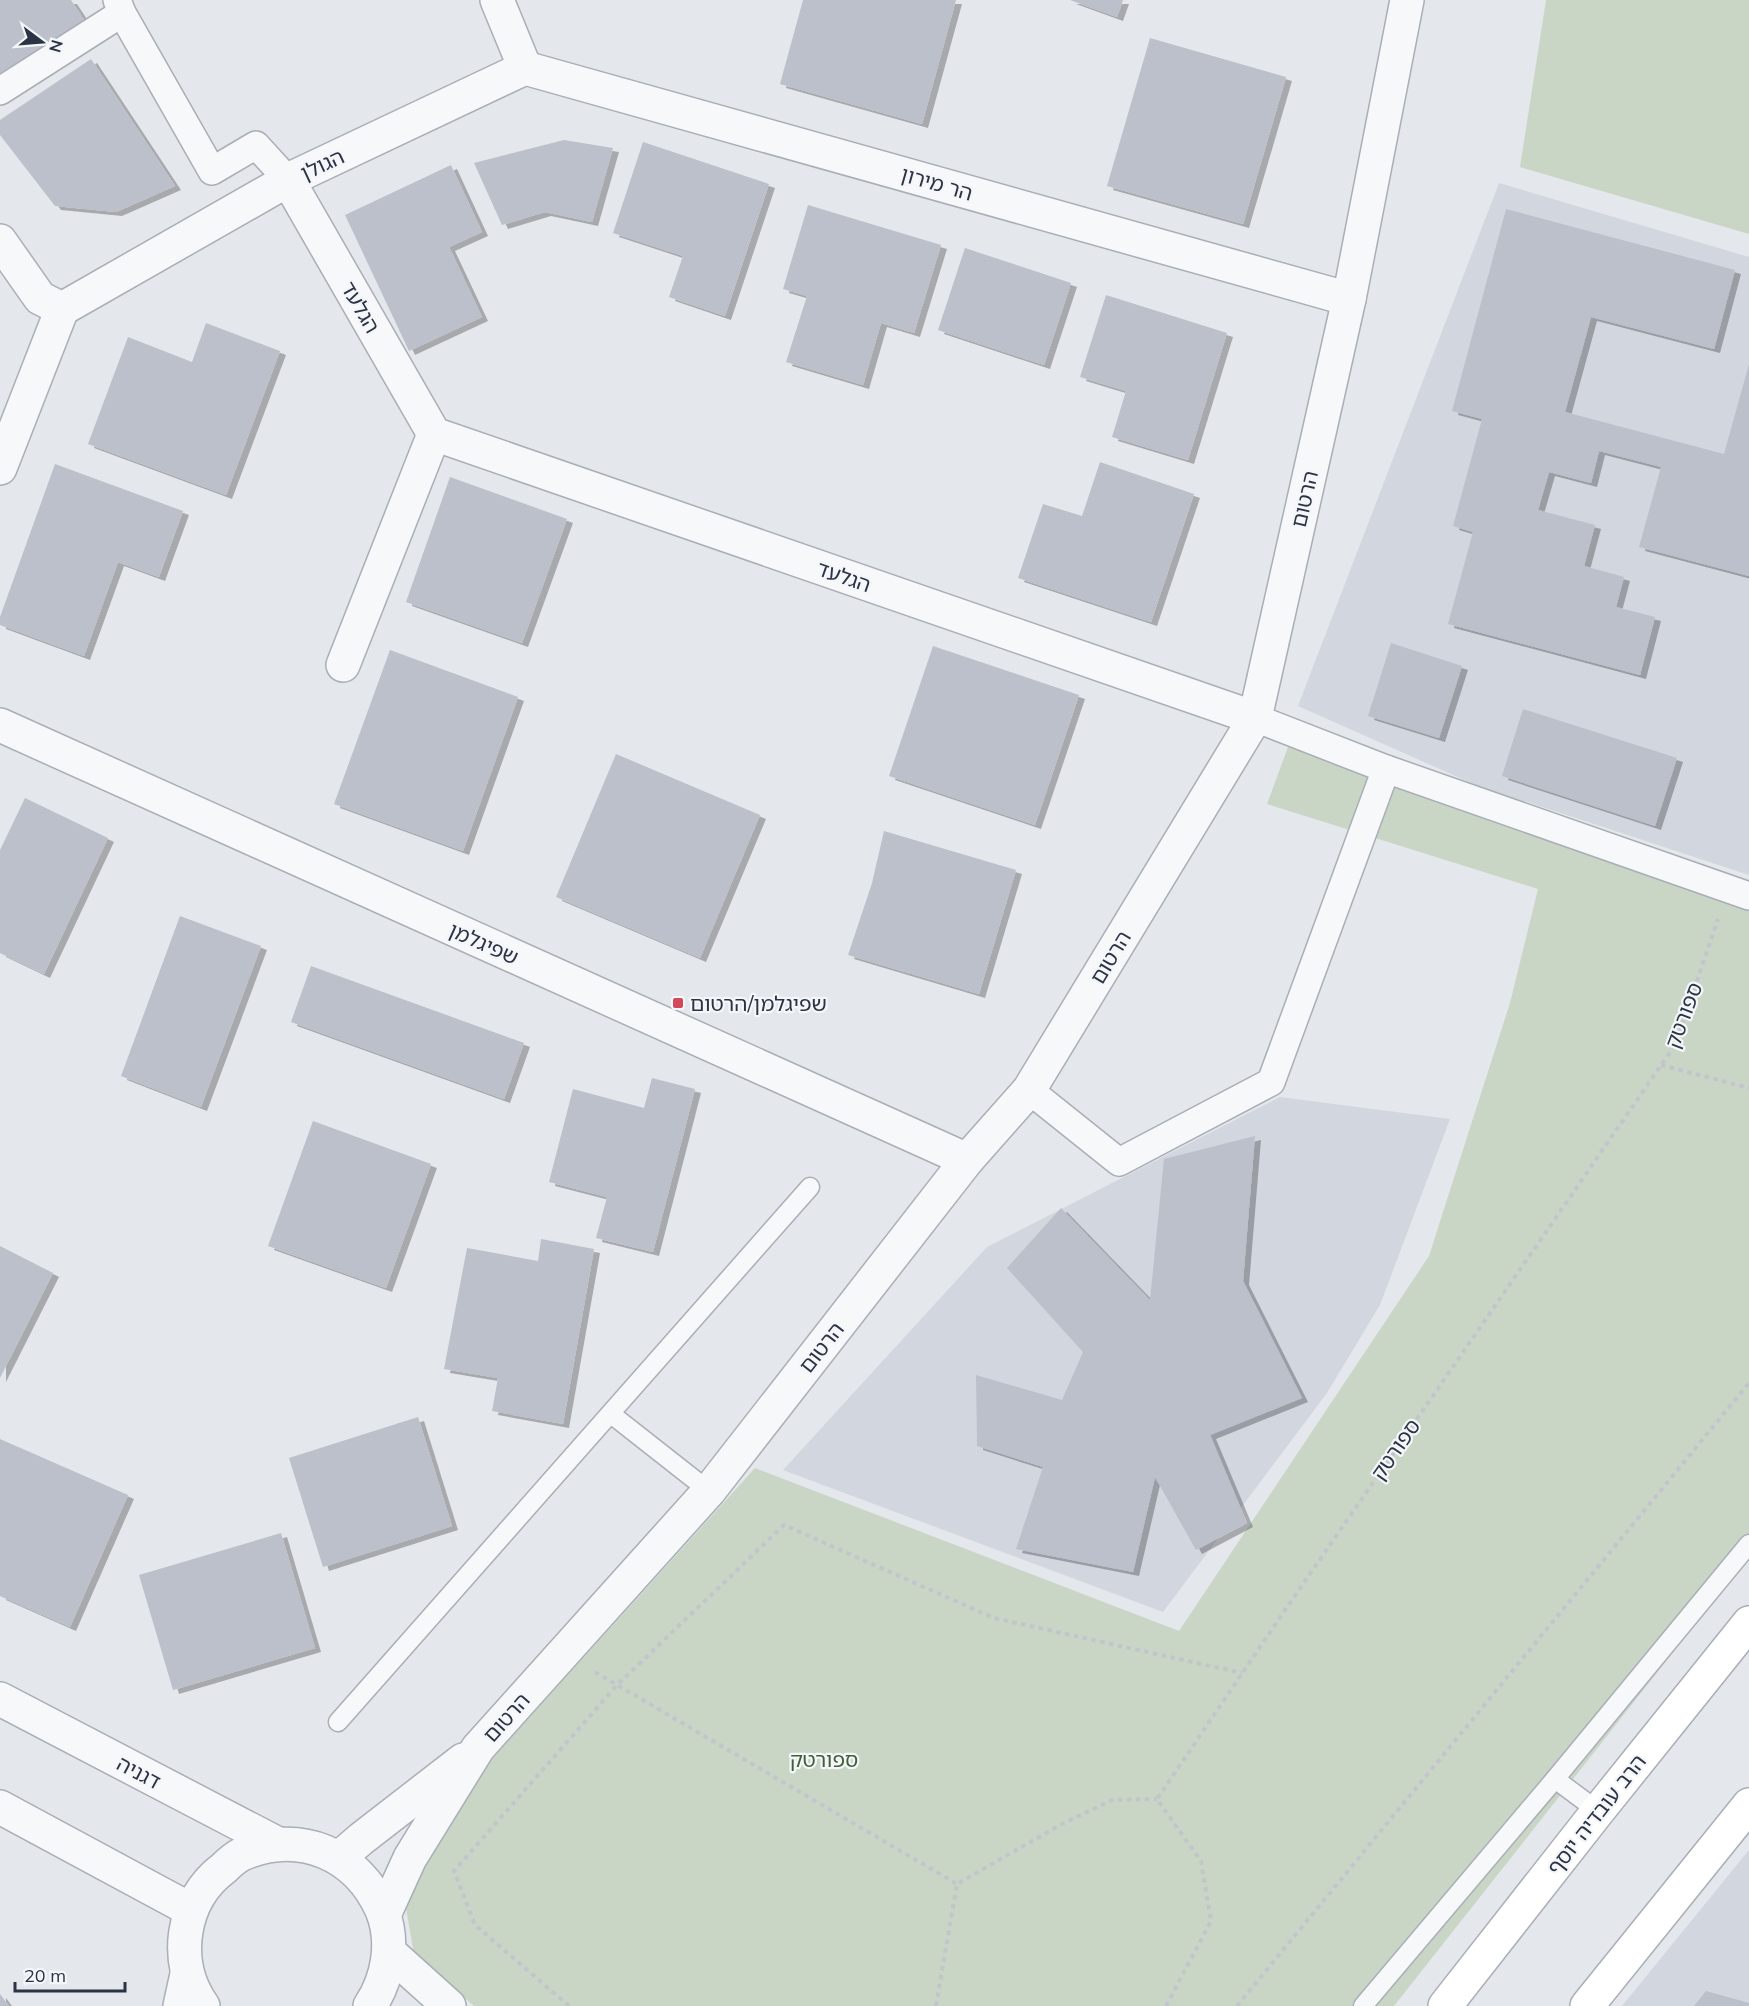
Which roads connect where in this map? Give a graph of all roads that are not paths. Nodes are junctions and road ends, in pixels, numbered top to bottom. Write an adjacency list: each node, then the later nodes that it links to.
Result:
1 (497, 0): 4 (street)
2 (1407, 0): 8 (street, הרטום)
3 (120, 7): 5 (street); 6 (street)
4 (525, 68): 6 (street, הגולן); 8 (street, הר מירון)
5 (0, 91)
6 (288, 180): 9 (street, הגולן); 10 (street, הגלעד)
7 (0, 241): 9 (street)
8 (1349, 298): 13 (street, הרטום)
9 (62, 309): 11 (street)
10 (434, 434): 12 (street); 13 (street, הגלעד)
11 (0, 468)
12 (343, 665)
13 (1255, 718): 15 (street); 17 (street, הרטום)
14 (0, 725): 18 (street, שפיגלמן)
15 (1386, 769): 16 (street); 17 (street)
16 (1738, 893)
17 (1029, 1090): 18 (street, הרטום)
18 (967, 1160): 21 (street, הרטום)
19 (810, 1187): 20 (lane)
20 (611, 1414): 21 (lane); 25 (lane)
21 (709, 1491): 26 (street, הרטום)
22 (1749, 1544): 27 (lane)
23 (1749, 1623): 30 (main road, הרב עובדיה יוסף)
24 (0, 1699): 31 (street, דגניה)
25 (338, 1722)
26 (478, 1748): 32 (street, הרטום); 34 (street, הרטום)
27 (1555, 1779): 30 (lane); 41 (lane)
28 (1749, 1805): 43 (main road)
29 (0, 1806): 33 (street)
30 (1598, 1811): 42 (main road, הרב עובדיה יוסף)
31 (278, 1844): 32 (street); 33 (street)
32 (339, 1858): 34 (street)
33 (191, 1910): 36 (street)
34 (384, 1915): 35 (street)
35 (389, 1952): 39 (street); 40 (street)
36 (187, 1974): 37 (street); 38 (street)
37 (180, 2006)
38 (203, 2006)
39 (369, 2006)
40 (449, 2006)
41 (1363, 2006)
42 (1445, 2006)
43 (1587, 2006)

